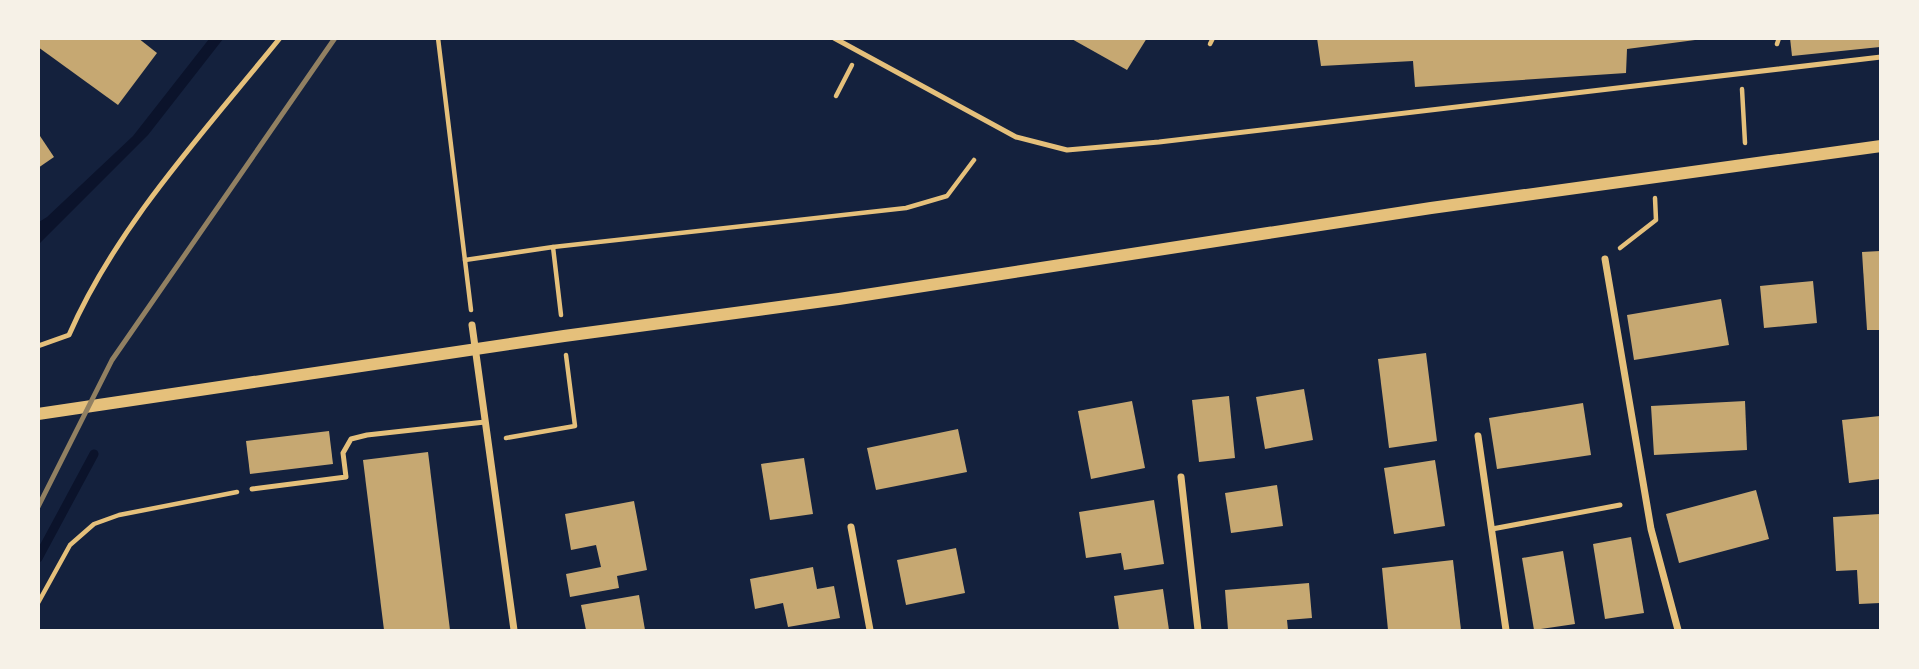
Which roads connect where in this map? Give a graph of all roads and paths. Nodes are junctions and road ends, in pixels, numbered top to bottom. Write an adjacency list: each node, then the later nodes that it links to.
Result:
1 (280, 38): 15 (lane)
2 (438, 38): 12 (path)
3 (834, 38): 5 (lane)
4 (1881, 57): 5 (lane)
5 (1741, 74): 8 (path)
6 (1881, 146): 8 (street)
7 (974, 160): 10 (path)
8 (1747, 165): 9 (street)
9 (1654, 177): 11 (path); 14 (street)
10 (553, 247): 12 (path); 14 (path)
11 (1605, 259): 30 (street)
12 (465, 260): 13 (path)
13 (472, 325): 17 (street)
14 (564, 336): 16 (street); 19 (path)
15 (38, 346)
16 (38, 414)
17 (485, 422): 19 (street); 21 (lane)
18 (1478, 436): 24 (street)
19 (488, 440): 26 (street)
20 (1181, 477): 28 (street)
21 (252, 489): 25 (path)
22 (1620, 505): 24 (lane)
23 (851, 527): 27 (street)
24 (1492, 529): 29 (street)
25 (38, 603)
26 (514, 631)
27 (870, 631)
28 (1198, 631)
29 (1506, 631)
30 (1678, 631)

